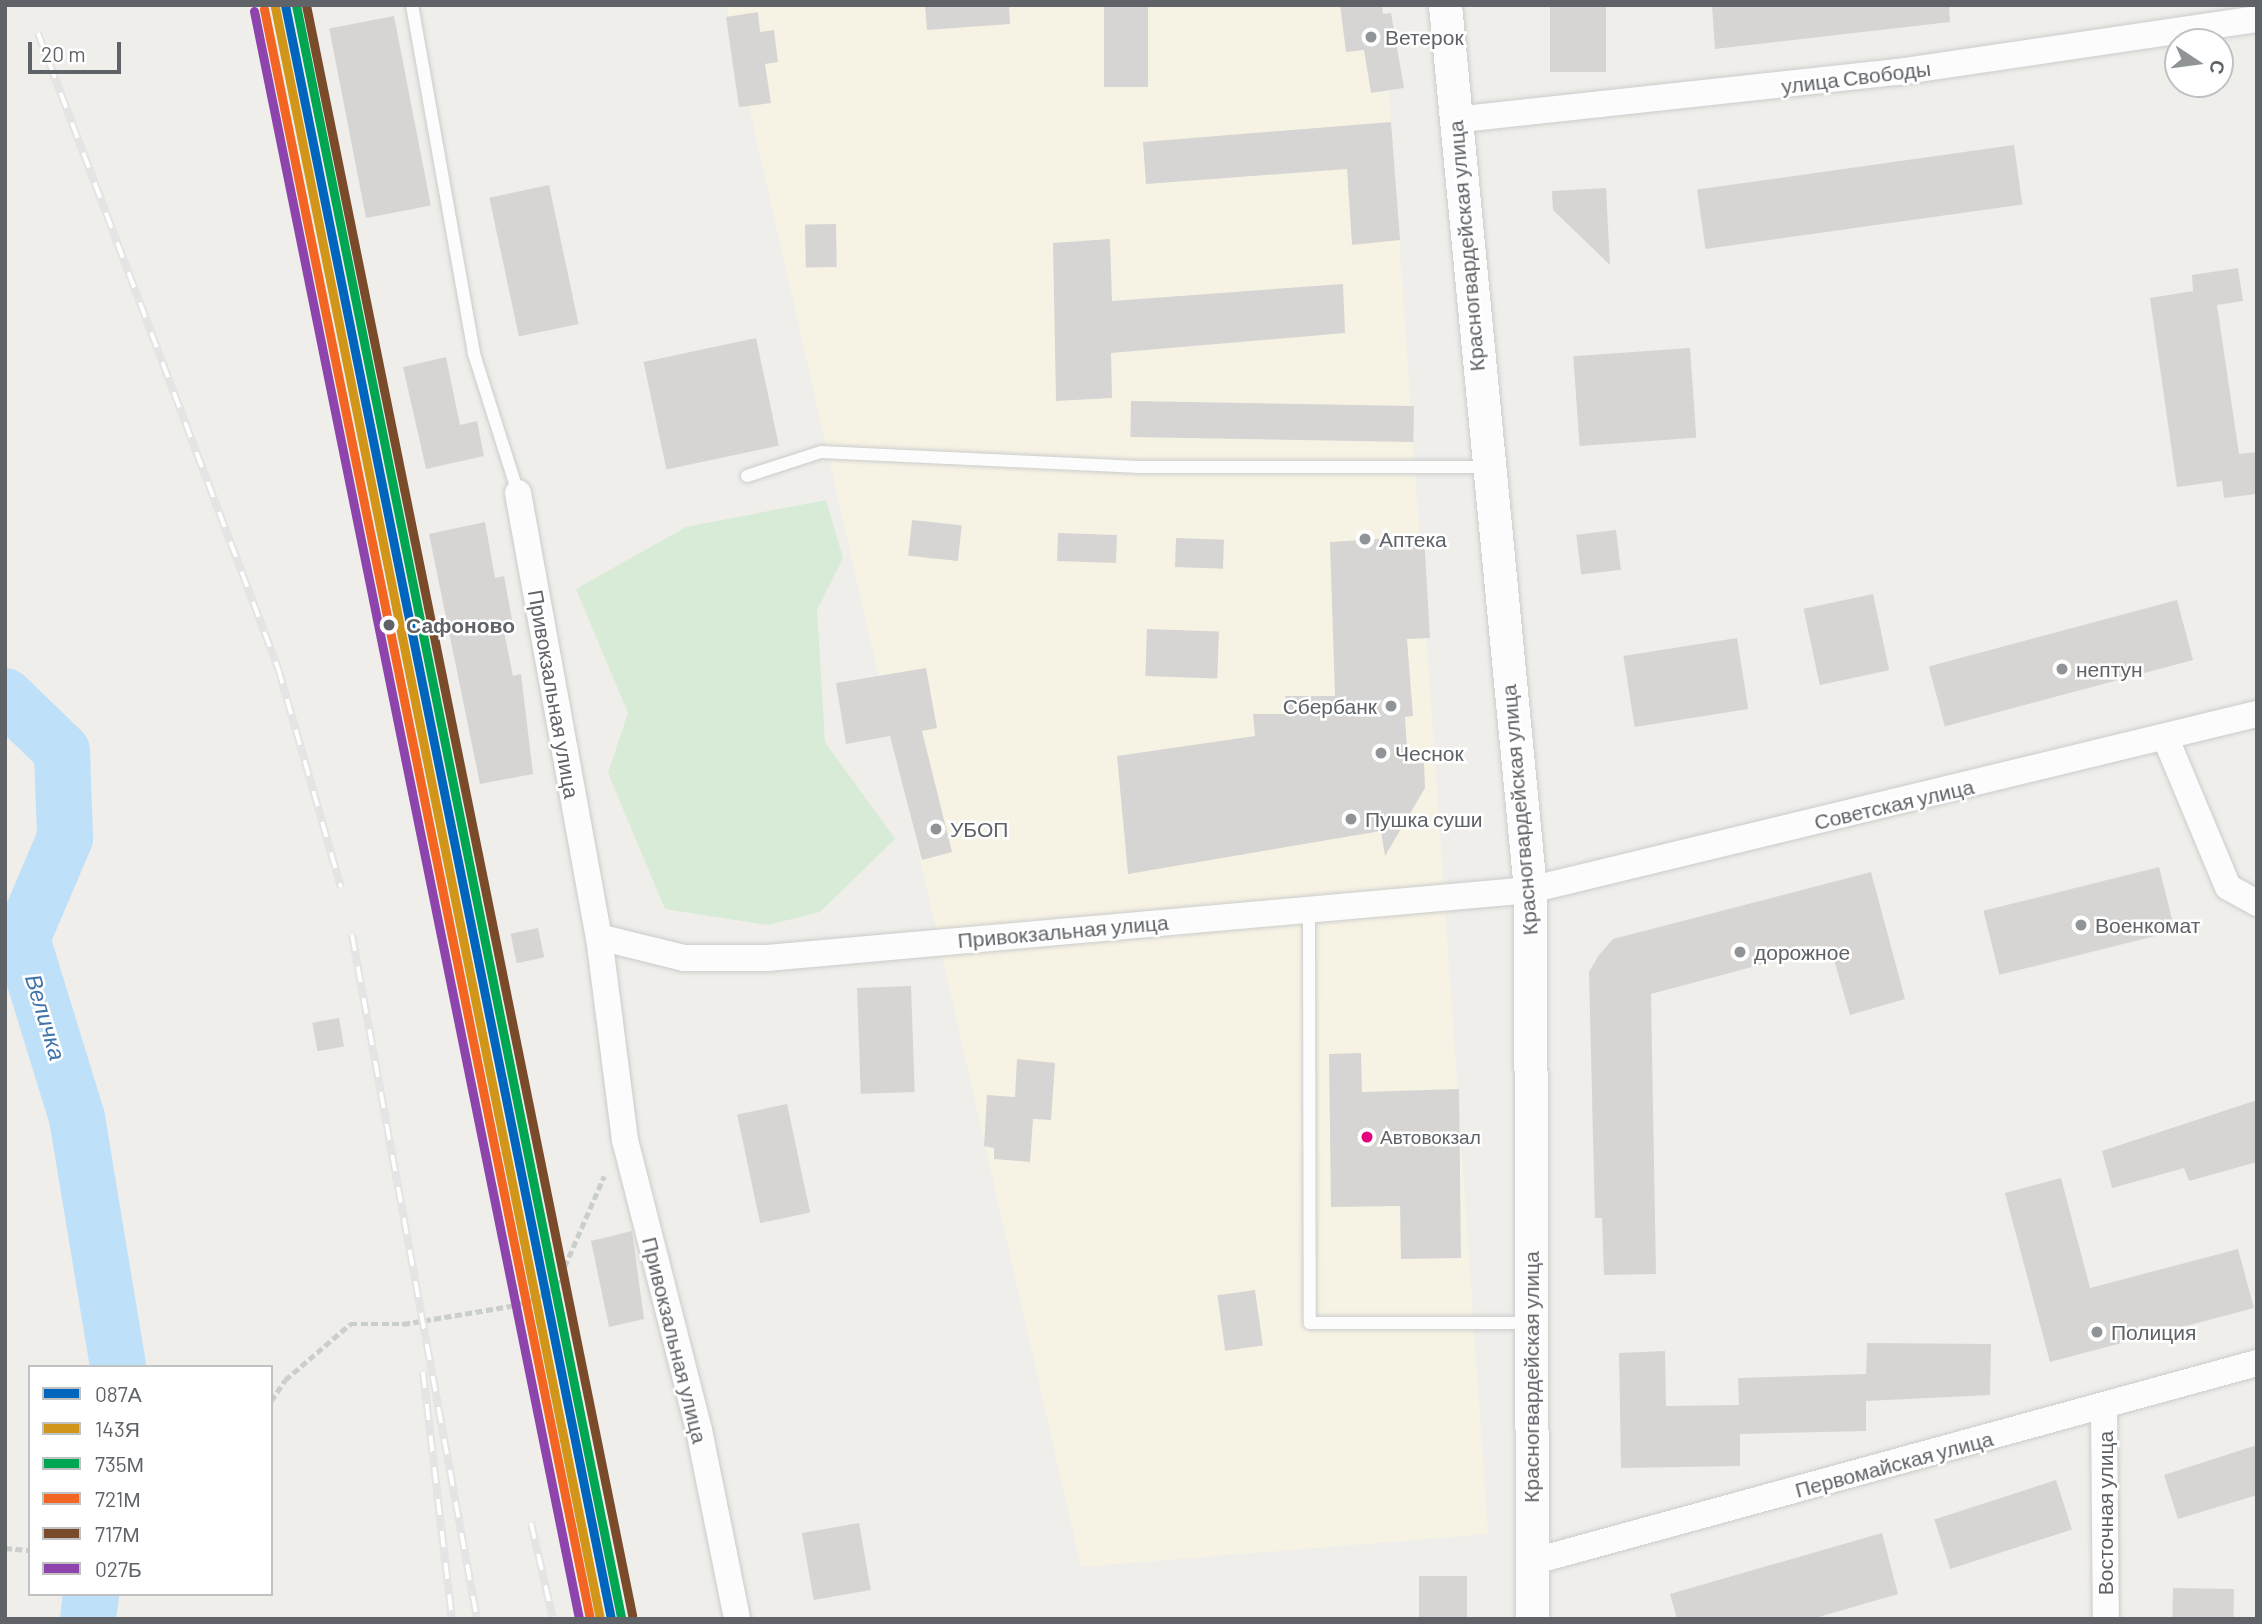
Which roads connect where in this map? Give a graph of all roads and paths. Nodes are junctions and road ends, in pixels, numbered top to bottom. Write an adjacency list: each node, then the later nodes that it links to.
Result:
1 (412, 5): 7 (lane)
2 (1445, 5): 4 (street, Красногвардейская улица)
3 (2257, 19): 4 (street, улица Свободы)
4 (1454, 120): 5 (street, Красногвардейская улица)
5 (1487, 467): 6 (lane); 10 (street, Красногвардейская улица)
6 (747, 476)
7 (518, 493): 13 (street, Привокзальная улица)
8 (2257, 714): 9 (street, Советская улица)
9 (2166, 739): 10 (street, Советская улица); 11 (street)
10 (1530, 890): 12 (street, Привокзальная улица); 15 (street, Красногвардейская улица)
11 (2257, 903)
12 (1309, 909): 13 (street, Привокзальная улица); 15 (lane)
13 (599, 937): 14 (street, Привокзальная улица)
14 (625, 1140): 17 (path); 22 (street, Привокзальная улица)
15 (1531, 1323): 21 (street, Красногвардейская улица)
16 (2257, 1363): 18 (street, Первомайская улица)
17 (273, 1398)
18 (2104, 1407): 21 (street, Первомайская улица); 24 (street, Восточная улица)
19 (5, 1548): 20 (path)
20 (28, 1550)
21 (1531, 1562): 23 (street, Красногвардейская улица)
22 (737, 1619)
23 (1532, 1619)
24 (2106, 1619)

